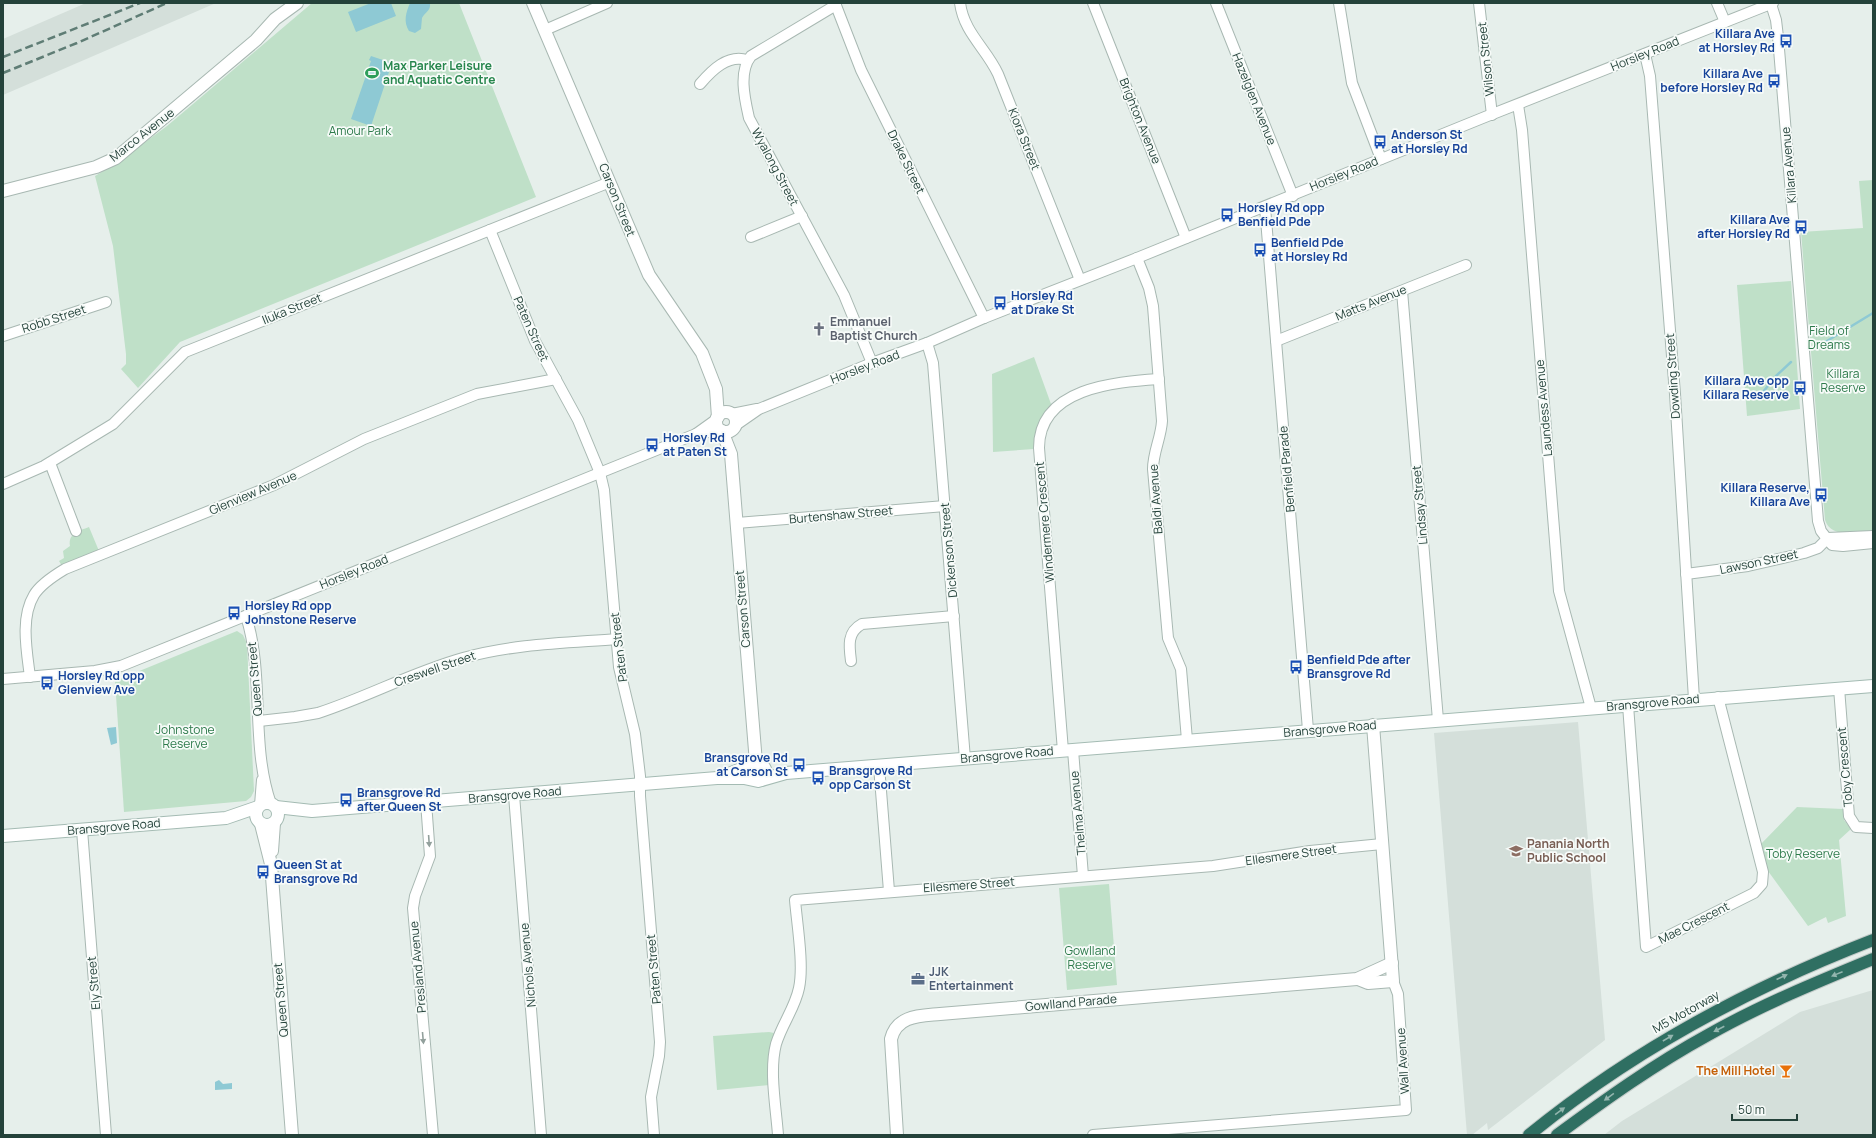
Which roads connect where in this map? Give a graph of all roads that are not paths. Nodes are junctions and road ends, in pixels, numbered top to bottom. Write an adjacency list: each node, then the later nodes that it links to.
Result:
1 (297, 3): 15 (street, Marco Avenue)
2 (300, 3): 15 (street, Marco Avenue)
3 (533, 3): 14 (street, Carson Street)
4 (607, 3): 14 (street)
5 (960, 3): 32 (street, Kiora Street)
6 (1093, 3): 29 (street, Brighton Avenue)
7 (1216, 3): 24 (street, Hazelglen Avenue)
8 (1339, 3): 21 (street)
9 (1479, 3): 20 (street, Wilson Street)
10 (1717, 3): 13 (street)
11 (1772, 3): 13 (street, Horsley Road); 50 (street, Killara Avenue)
12 (835, 4): 17 (street); 35 (street, Drake Street)
13 (1725, 22): 16 (street, Horsley Road)
14 (544, 30): 22 (street, Carson Street)
15 (258, 38): 23 (street, Marco Avenue)
16 (1645, 54): 19 (street, Horsley Road); 52 (street, Dowding Street)
17 (747, 60): 18 (street); 26 (street, Wyalong Street)
18 (700, 84)
19 (1518, 105): 20 (street, Horsley Road); 64 (street, Laundess Avenue)
20 (1492, 115): 21 (street, Horsley Road)
21 (1381, 159): 24 (street, Horsley Road)
22 (610, 182): 27 (street, Iluka Street); 42 (street, Carson Street)
23 (3, 190)
24 (1292, 196): 25 (street, Horsley Road)
25 (1265, 207): 29 (street, Horsley Road); 37 (street, Benfield Parade)
26 (802, 216): 28 (street); 39 (street, Wyalong Street)
27 (490, 230): 40 (street, Paten Street); 43 (street, Iluka Street)
28 (751, 237)
29 (1186, 238): 30 (street, Horsley Road)
30 (1137, 258): 32 (street, Horsley Road); 41 (street, Baldi Avenue)
31 (1466, 265): 33 (street, Matts Avenue)
32 (1080, 280): 35 (street, Horsley Road)
33 (1402, 291): 37 (street, Matts Avenue); 65 (street, Lindsay Street)
34 (106, 302): 36 (street, Robb Street)
35 (984, 318): 38 (street, Horsley Road)
36 (3, 336)
37 (1276, 341): 68 (street, Benfield Parade)
38 (927, 343): 39 (street, Horsley Road); 46 (street, Dickenson Street)
39 (872, 363): 42 (street, Horsley Road)
40 (556, 379): 44 (street, Paten Street); 57 (street, Glenview Avenue)
41 (1159, 379): 69 (street, Baldi Avenue); 70 (street, Windermere Crescent)
42 (726, 422): 44 (street, Horsley Road); 47 (street, Carson Street)
43 (50, 463): 45 (street, Iluka Street); 48 (street)
44 (600, 473): 53 (street, Horsley Road); 55 (street, Paten Street)
45 (3, 484)
46 (945, 506): 47 (street, Burtenshaw Street); 54 (street, Dickenson Street)
47 (736, 523): 72 (street, Carson Street)
48 (76, 531)
49 (1873, 536): 50 (street)
50 (1828, 538): 51 (street); 52 (street, Lawson Street)
51 (1873, 543)
52 (1686, 574): 62 (street, Dowding Street)
53 (246, 616): 57 (street, Horsley Road); 66 (street, Queen Street)
54 (954, 616): 56 (street); 71 (street, Dickenson Street)
55 (617, 639): 66 (street, Creswell Street); 77 (street, Paten Street)
56 (851, 661)
57 (30, 676): 58 (street, Horsley Road)
58 (3, 679)
59 (1873, 686): 60 (street, Bransgrove Road)
60 (1839, 688): 61 (street, Bransgrove Road); 85 (street, Toby Crescent)
61 (1718, 697): 62 (street, Bransgrove Road); 63 (street, Mae Crescent)
62 (1694, 699): 63 (street, Bransgrove Road)
63 (1628, 705): 64 (street, Bransgrove Road)
64 (1591, 708): 65 (street, Bransgrove Road)
65 (1438, 720): 67 (street, Bransgrove Road)
66 (259, 721): 80 (street, Queen Street)
67 (1372, 725): 68 (street, Bransgrove Road); 88 (street, Wall Avenue)
68 (1308, 730): 69 (street, Bransgrove Road)
69 (1187, 740): 70 (street, Bransgrove Road)
70 (1068, 750): 71 (street, Bransgrove Road); 90 (street, Thelma Avenue)
71 (965, 759): 73 (street, Bransgrove Road)
72 (757, 765): 74 (street, Bransgrove Road); 75 (street, Bransgrove Road); 76 (street, Carson Street)
73 (879, 766): 74 (street, Bransgrove Road); 91 (street)
74 (786, 773): 76 (street, Bransgrove Road)
75 (717, 778): 76 (street, Bransgrove Road); 77 (street, Bransgrove Road)
76 (756, 780)
77 (640, 785): 78 (street, Bransgrove Road); 101 (street, Paten Street)
78 (514, 795): 79 (street, Bransgrove Road); 100 (street, Nichols Avenue)
79 (426, 802): 81 (street, Bransgrove Road); 99 (street, Presland Avenue, one-way to 99)
80 (266, 806): 81 (street, Bransgrove Road); 82 (street, Bransgrove Road); 83 (street); 84 (street)
81 (312, 811): 83 (street, Bransgrove Road)
82 (226, 818): 84 (street, Bransgrove Road); 86 (street, Bransgrove Road)
83 (275, 822): 84 (street); 89 (street, Queen Street)
84 (260, 823): 89 (street, Queen Street)
85 (1873, 828)
86 (82, 830): 87 (street, Bransgrove Road); 97 (street, Ely Street)
87 (3, 836)
88 (1382, 844): 90 (street, Ellesmere Street); 94 (street, Wall Avenue)
89 (270, 864): 98 (street, Queen Street)
90 (1083, 876): 91 (street, Ellesmere Street)
91 (889, 891): 102 (street, Ellesmere Street)
92 (1873, 940): 105 (highway, M5 Motorway, one-way to 92)
93 (1873, 959): 106 (highway, one-way to 106)
94 (1392, 963): 95 (street, Gowlland Parade); 96 (street, Wall Avenue)
95 (1357, 979): 96 (street, Gowlland Parade); 103 (street, Gowlland Parade)
96 (1393, 981): 104 (street, Wall Avenue)
97 (106, 1135)
98 (292, 1135)
99 (432, 1135)
100 (542, 1135)
101 (654, 1135)
102 (778, 1135)
103 (898, 1135)
104 (1093, 1135)
105 (1529, 1135)
106 (1557, 1135)

